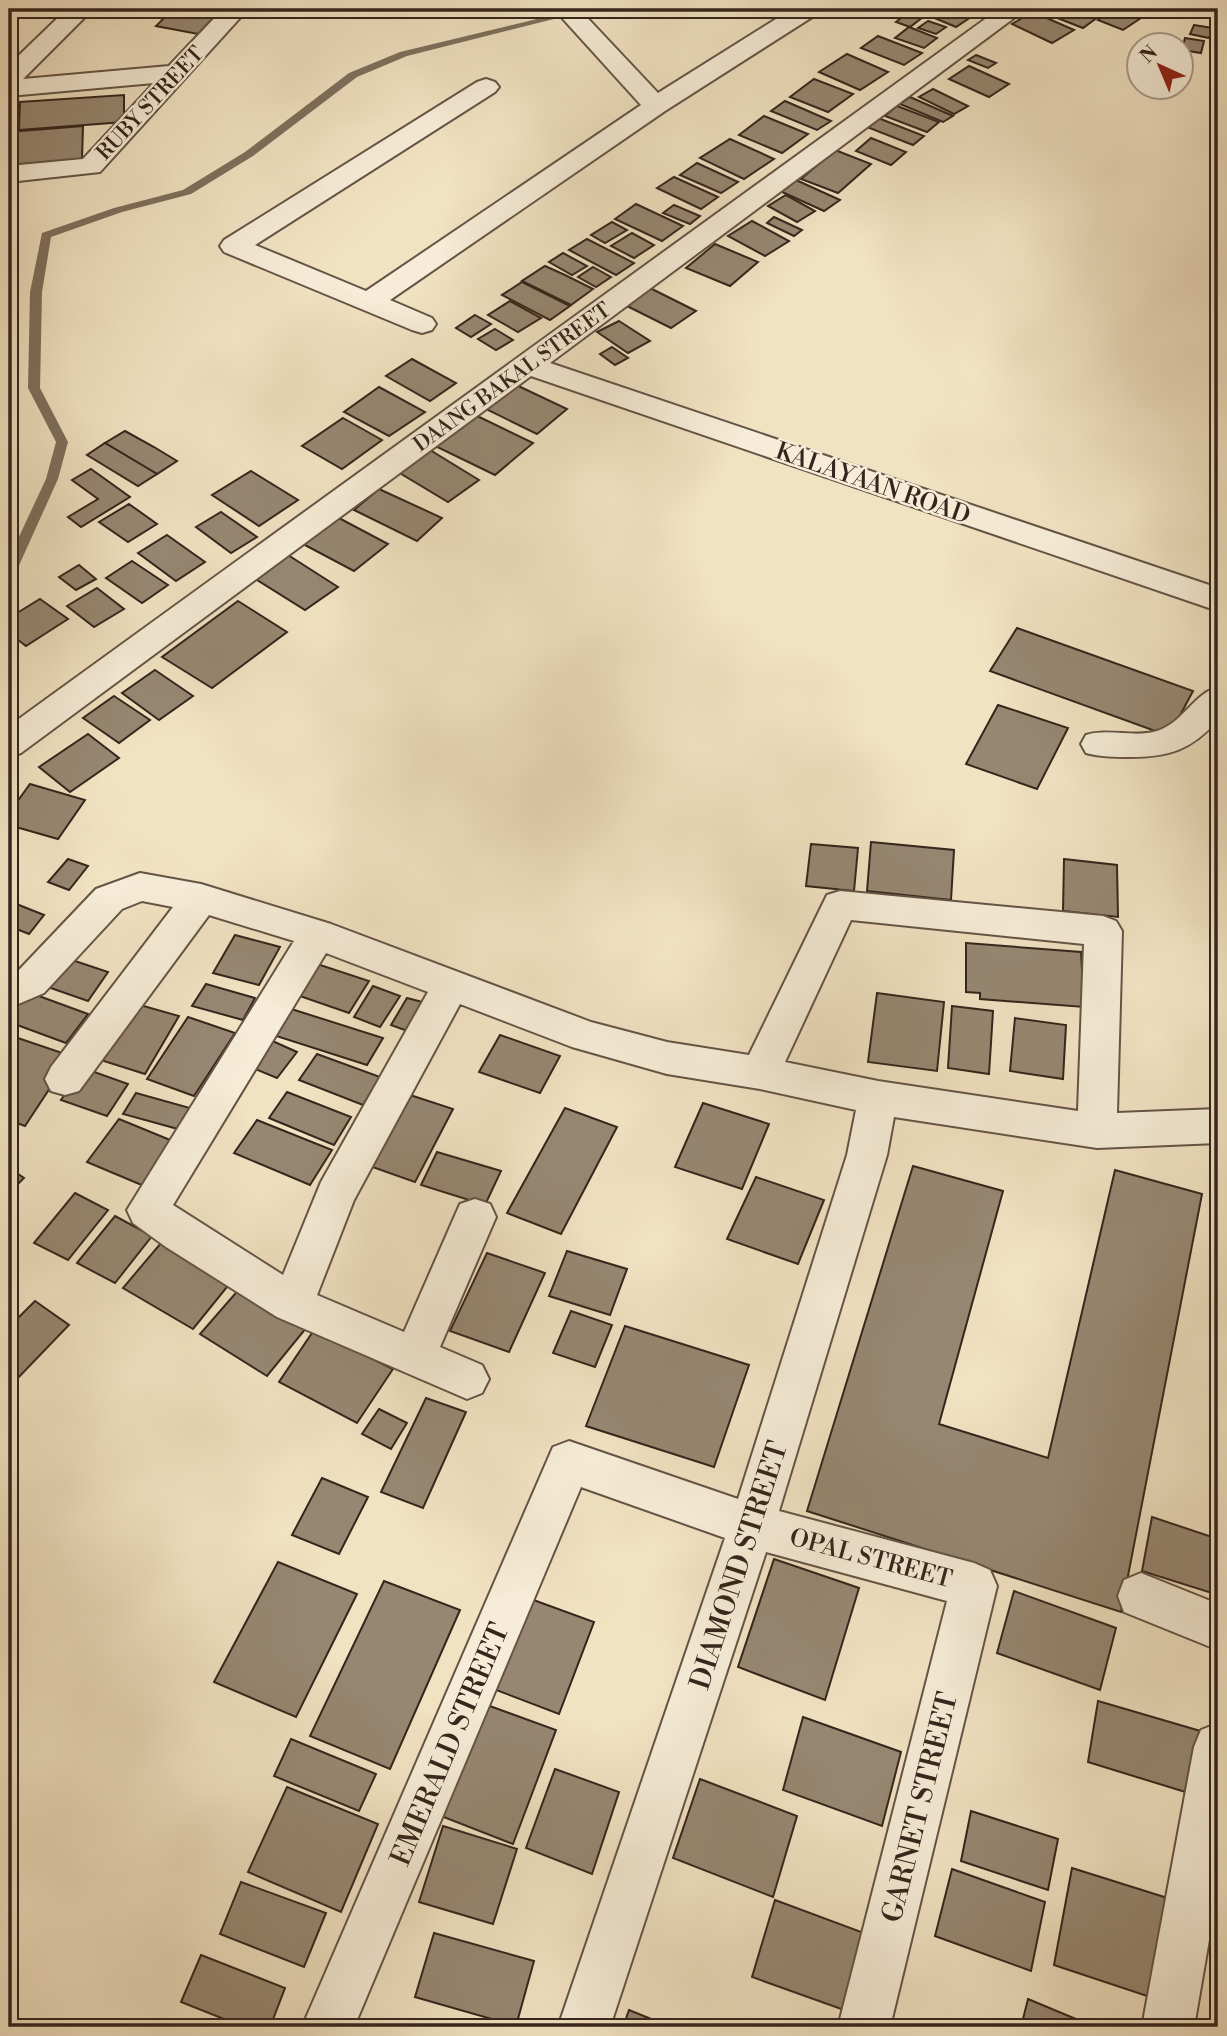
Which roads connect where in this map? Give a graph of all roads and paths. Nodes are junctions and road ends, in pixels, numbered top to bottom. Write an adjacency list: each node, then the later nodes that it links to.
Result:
1 (81, 9): 7 (street)
2 (236, 9): 6 (street, RUBY STREET)
3 (566, 9): 10 (street)
4 (808, 9): 10 (street)
5 (1014, 9): 14 (street, DAANG BAKAL STREET)
6 (178, 74): 8 (street); 11 (street, RUBY STREET)
7 (9, 79)
8 (9, 88)
9 (486, 88): 12 (street)
10 (656, 106): 12 (street)
11 (9, 174)
12 (370, 301): 13 (street)
13 (422, 324)
14 (527, 365): 15 (street, KALAYAAN ROAD); 17 (street, DAANG BAKAL STREET)
15 (1218, 600)
16 (1218, 699): 18 (street)
17 (9, 744)
18 (1098, 744)
19 (201, 898): 20 (street); 22 (street); 24 (street)
20 (318, 934): 21 (street); 29 (street)
21 (450, 985): 23 (street); 29 (street)
22 (9, 993)
23 (760, 1073): 25 (street); 27 (street)
24 (65, 1079)
25 (878, 1098): 27 (street); 33 (street, DIAMOND STREET)
26 (1218, 1126): 27 (street)
27 (1097, 1131)
28 (475, 1217): 30 (street)
29 (292, 1304): 30 (street)
30 (415, 1355): 31 (street)
31 (467, 1380)
32 (569, 1462): 33 (street, OPAL STREET); 38 (street, EMERALD STREET)
33 (752, 1526): 34 (street, OPAL STREET); 39 (street, DIAMOND STREET)
34 (974, 1586): 40 (street, GARNET STREET)
35 (1141, 1596): 36 (street)
36 (1218, 1627)
37 (1218, 1747): 41 (street)
38 (328, 2027)
39 (584, 2027)
40 (864, 2027)
41 (1168, 2027)

